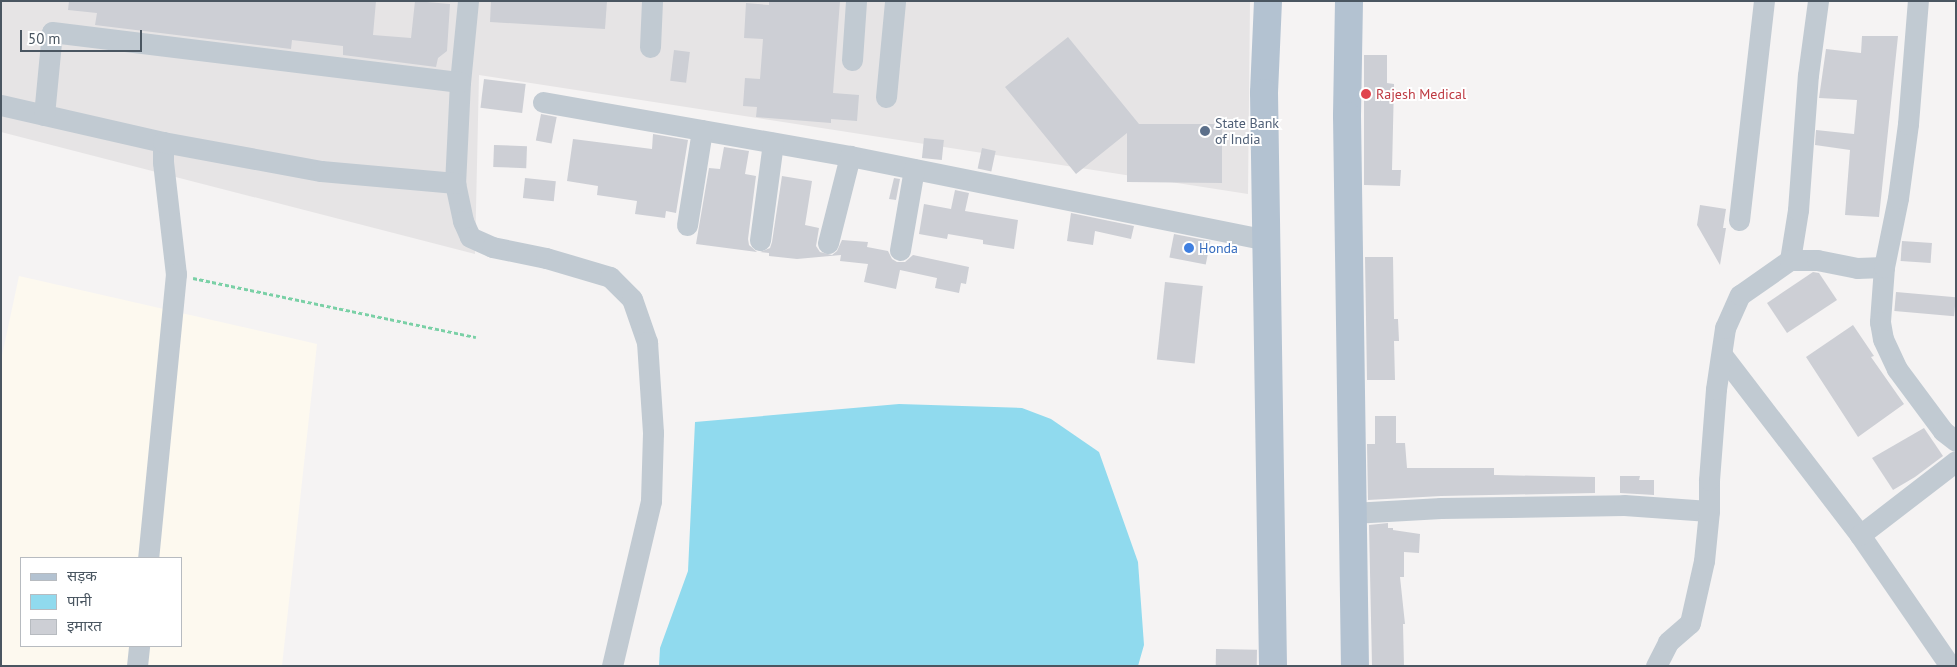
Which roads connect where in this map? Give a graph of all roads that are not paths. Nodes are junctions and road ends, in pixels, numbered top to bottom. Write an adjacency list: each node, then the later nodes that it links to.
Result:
1 (468, 1): 12 (street)
2 (652, 1): 10 (street)
3 (856, 1): 11 (street)
4 (895, 1): 13 (street)
5 (1268, 1): 26 (main road)
6 (1349, 1): 35 (main road)
7 (1764, 1): 23 (street)
8 (1818, 1): 29 (street)
9 (1918, 1): 30 (street)
10 (650, 47)
11 (852, 60)
12 (460, 82): 16 (street); 22 (street)
13 (886, 97)
14 (543, 102): 17 (street)
15 (1, 105): 16 (street)
16 (44, 115): 18 (street)
17 (702, 130): 19 (street); 24 (street)
18 (163, 142): 22 (street); 37 (street)
19 (773, 143): 20 (street); 25 (street)
20 (850, 156): 21 (street); 27 (street)
21 (914, 169): 26 (street); 28 (street)
22 (455, 183): 40 (street)
23 (1740, 220)
24 (687, 225)
25 (760, 240)
26 (1266, 240): 41 (main road)
27 (828, 243)
28 (900, 250)
29 (1790, 260): 30 (street); 31 (street)
30 (1884, 267): 32 (street)
31 (1722, 355): 34 (street); 36 (street)
32 (1956, 441)
33 (1956, 461): 36 (street)
34 (1709, 512): 35 (street); 43 (street)
35 (1352, 513): 42 (main road)
36 (1860, 535): 44 (street)
37 (148, 557)
38 (139, 647): 39 (street)
39 (137, 666)
40 (612, 666)
41 (1273, 666)
42 (1355, 666)
43 (1656, 666)
44 (1950, 666)

